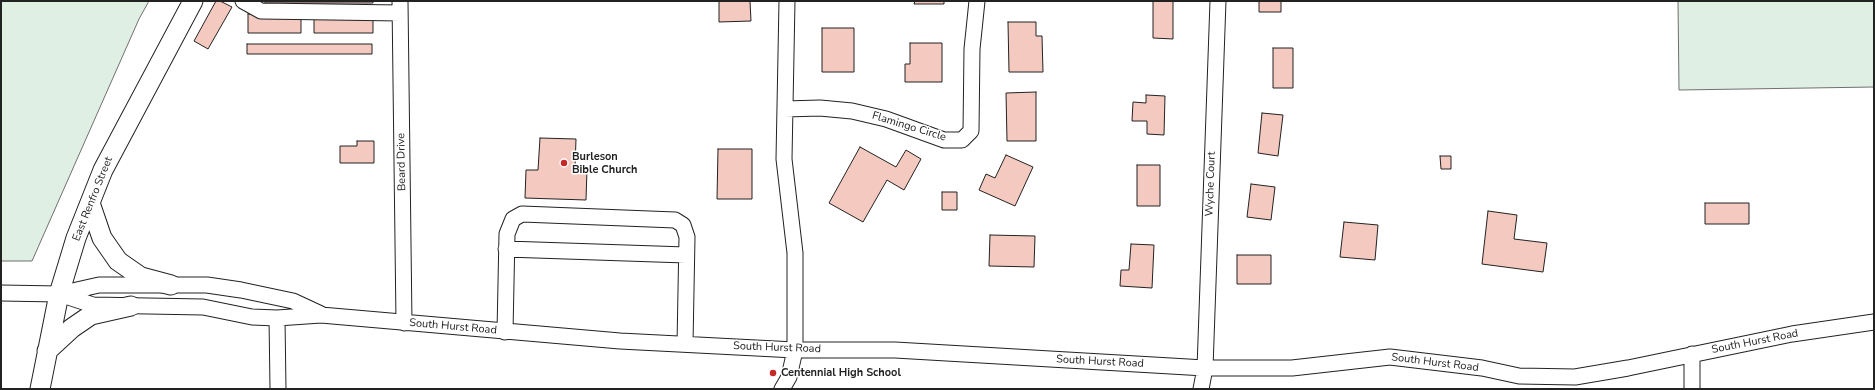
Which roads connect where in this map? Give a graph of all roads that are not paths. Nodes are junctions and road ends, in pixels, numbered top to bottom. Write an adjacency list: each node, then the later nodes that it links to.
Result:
1 (193, 1): 8 (main road, East Renfro Street)
2 (244, 1): 6 (street)
3 (788, 1): 7 (street)
4 (977, 1): 7 (street, Flamingo Circle)
5 (1218, 1): 24 (street, Wyche Court)
6 (400, 7): 18 (street, Beard Drive)
7 (785, 109): 21 (street)
8 (90, 203): 11 (main road); 13 (main road, East Renfro Street)
9 (506, 249): 10 (street); 10 (street); 19 (street)
10 (686, 255): 20 (street)
11 (171, 285): 13 (street, South Hurst Road); 15 (street, South Hurst Road)
12 (1, 293): 13 (street, South Hurst Road)
13 (59, 294): 14 (street, South Hurst Road); 22 (main road, East Renfro Street)
14 (131, 306): 16 (street, South Hurst Road); 22 (main road)
15 (321, 314): 16 (street, South Hurst Road); 18 (street, South Hurst Road)
16 (277, 318): 26 (street)
17 (1874, 322): 23 (street, South Hurst Road)
18 (404, 323): 19 (street, South Hurst Road)
19 (505, 332): 20 (street, South Hurst Road)
20 (684, 344): 21 (street, South Hurst Road)
21 (796, 350): 24 (street, South Hurst Road); 27 (street)
22 (46, 351): 25 (main road, East Renfro Street)
23 (1692, 354): 24 (street, South Hurst Road); 29 (street)
24 (1205, 368): 28 (street, Wyche Court)
25 (40, 389)
26 (278, 389)
27 (782, 389)
28 (1202, 389)
29 (1692, 389)

